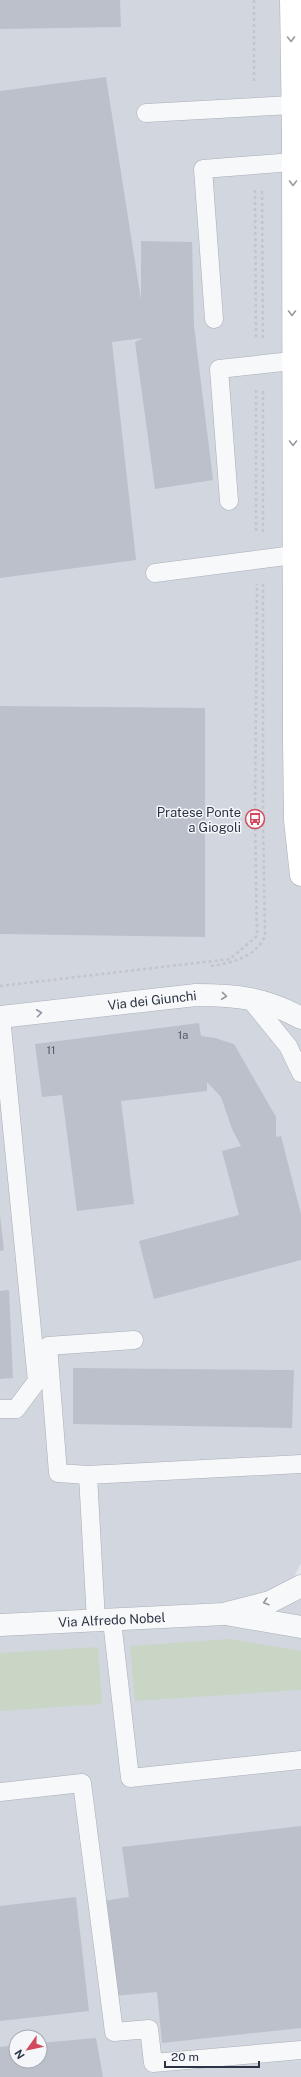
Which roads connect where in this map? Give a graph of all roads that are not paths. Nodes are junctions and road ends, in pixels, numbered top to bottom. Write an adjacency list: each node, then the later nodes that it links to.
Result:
1 (291, 0): 2 (main road, one-way to 2)
2 (292, 105): 3 (lane); 4 (main road)
3 (146, 113)
4 (293, 162): 5 (lane); 6 (main road, one-way to 6)
5 (214, 319)
6 (295, 372): 7 (lane); 8 (main road, one-way to 8)
7 (229, 501)
8 (296, 566): 9 (lane); 10 (main road)
9 (155, 573)
10 (301, 875)
11 (249, 998): 12 (street, Via dei Giunchi, one-way to 11); 13 (street, Via dei Giunchi); 14 (lane)
12 (0, 1017): 16 (lane)
13 (301, 1018)
14 (301, 1073)
15 (134, 1340): 18 (lane)
16 (0, 1409)
17 (301, 1464): 18 (lane)
18 (88, 1475): 21 (lane)
19 (301, 1586): 20 (street, Via Alfredo Nobel, one-way to 20)
20 (224, 1614): 21 (street, Via Alfredo Nobel); 23 (street, Via Alfredo Nobel)
21 (104, 1621): 22 (street, Via Alfredo Nobel); 24 (lane)
22 (0, 1625)
23 (301, 1627)
24 (301, 1760)
25 (0, 1792): 26 (lane)
26 (301, 2050)

